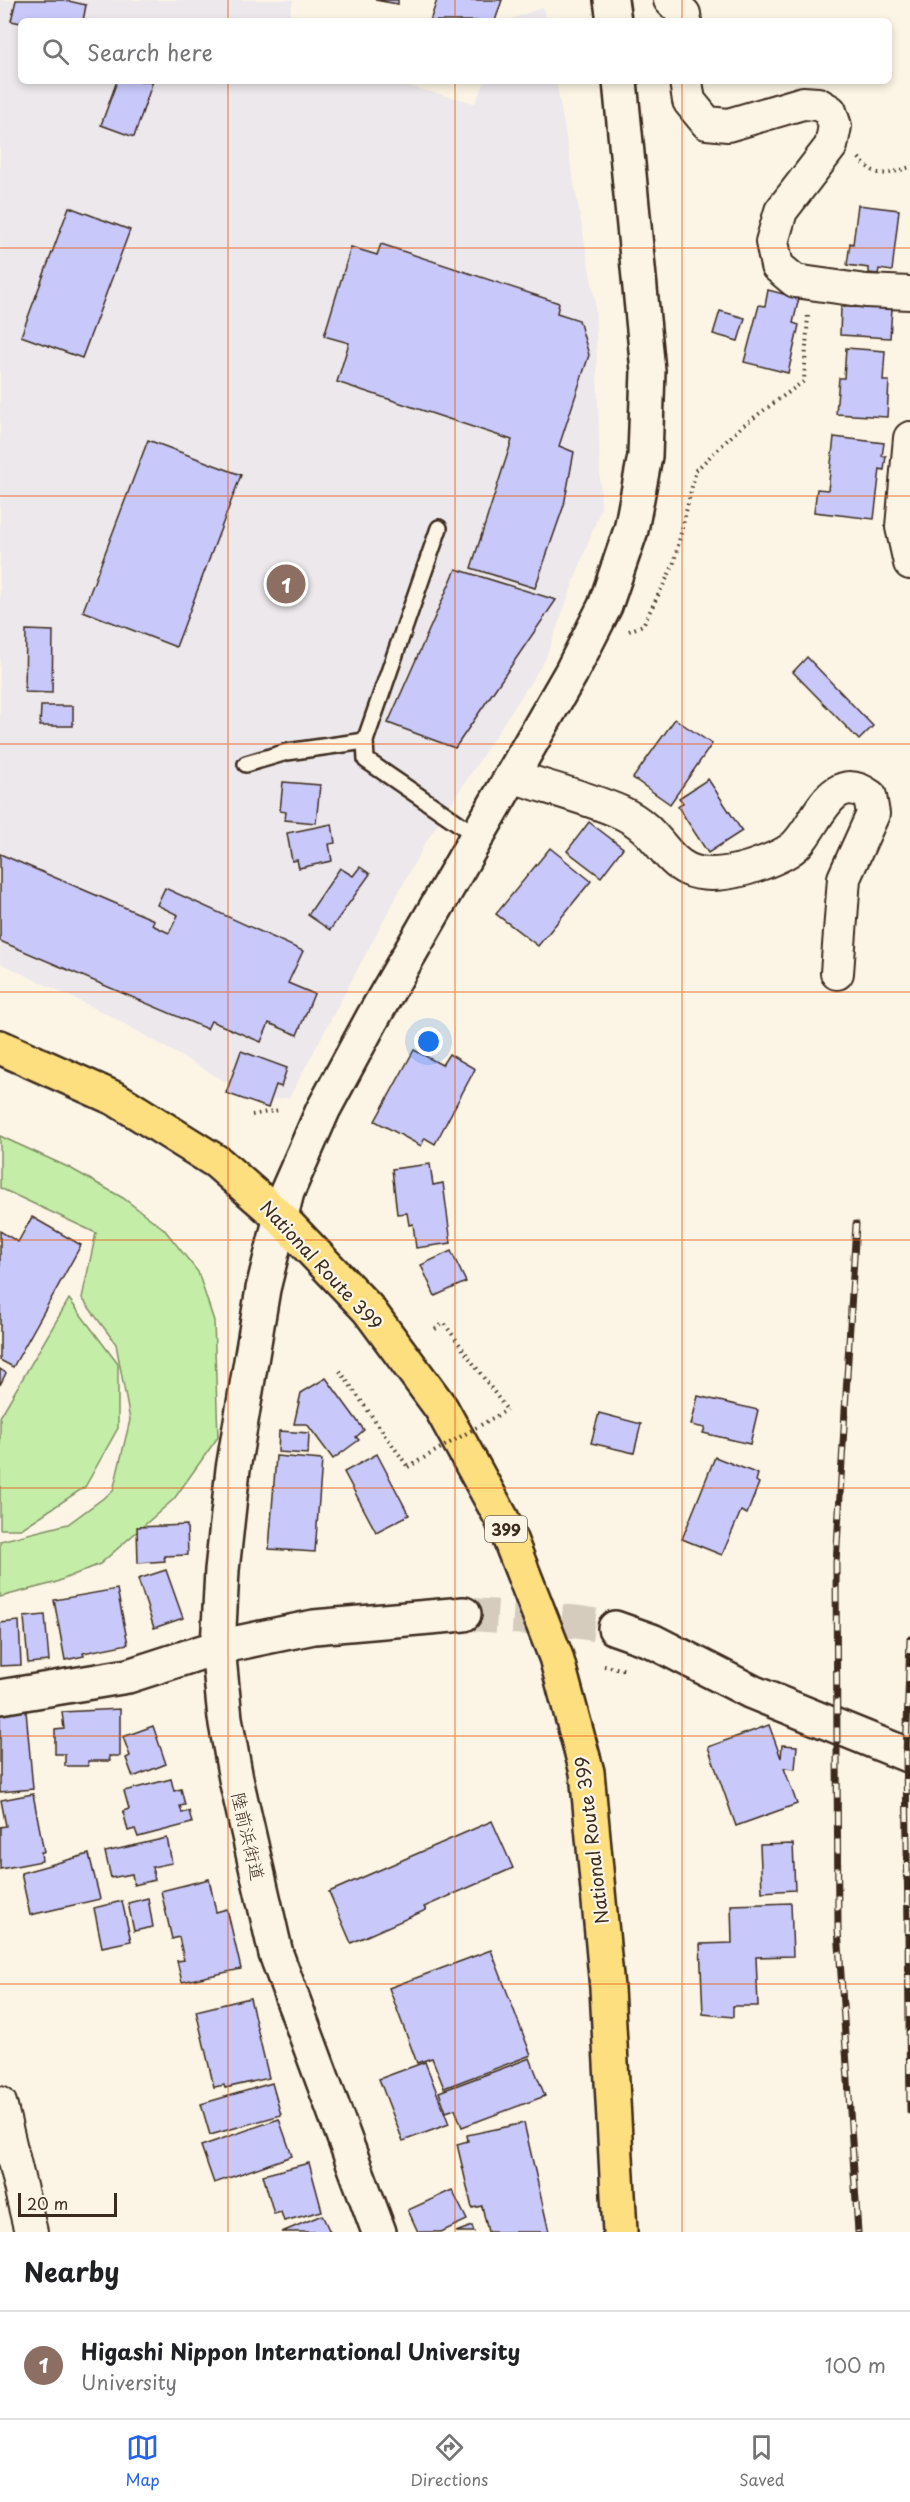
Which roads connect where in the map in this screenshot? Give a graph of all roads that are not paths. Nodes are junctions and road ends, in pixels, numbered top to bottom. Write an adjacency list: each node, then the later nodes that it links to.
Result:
1 (611, 0): 3 (street)
2 (670, 0): 4 (street)
3 (614, 18)
4 (685, 18)
5 (620, 84): 13 (street, 陸前浜街道)
6 (686, 84): 7 (street)
7 (910, 292)
8 (910, 438): 10 (street)
9 (439, 528): 11 (lane)
10 (910, 564)
11 (365, 741): 12 (lane); 14 (lane)
12 (246, 764)
13 (512, 776): 14 (street, 陸前浜街道); 15 (street)
14 (477, 836): 17 (street, 陸前浜街道)
15 (837, 973)
16 (0, 1047): 17 (highway, National Route 399 / 399)
17 (280, 1217): 20 (street, 陸前浜街道); 26 (highway, National Route 399 / 399)
18 (464, 1614): 20 (street)
19 (615, 1628): 22 (street)
20 (218, 1647): 21 (street); 25 (street, 陸前浜街道)
21 (0, 1697)
22 (910, 1756)
23 (0, 2105): 24 (street)
24 (31, 2232)
25 (379, 2232)
26 (620, 2232)

